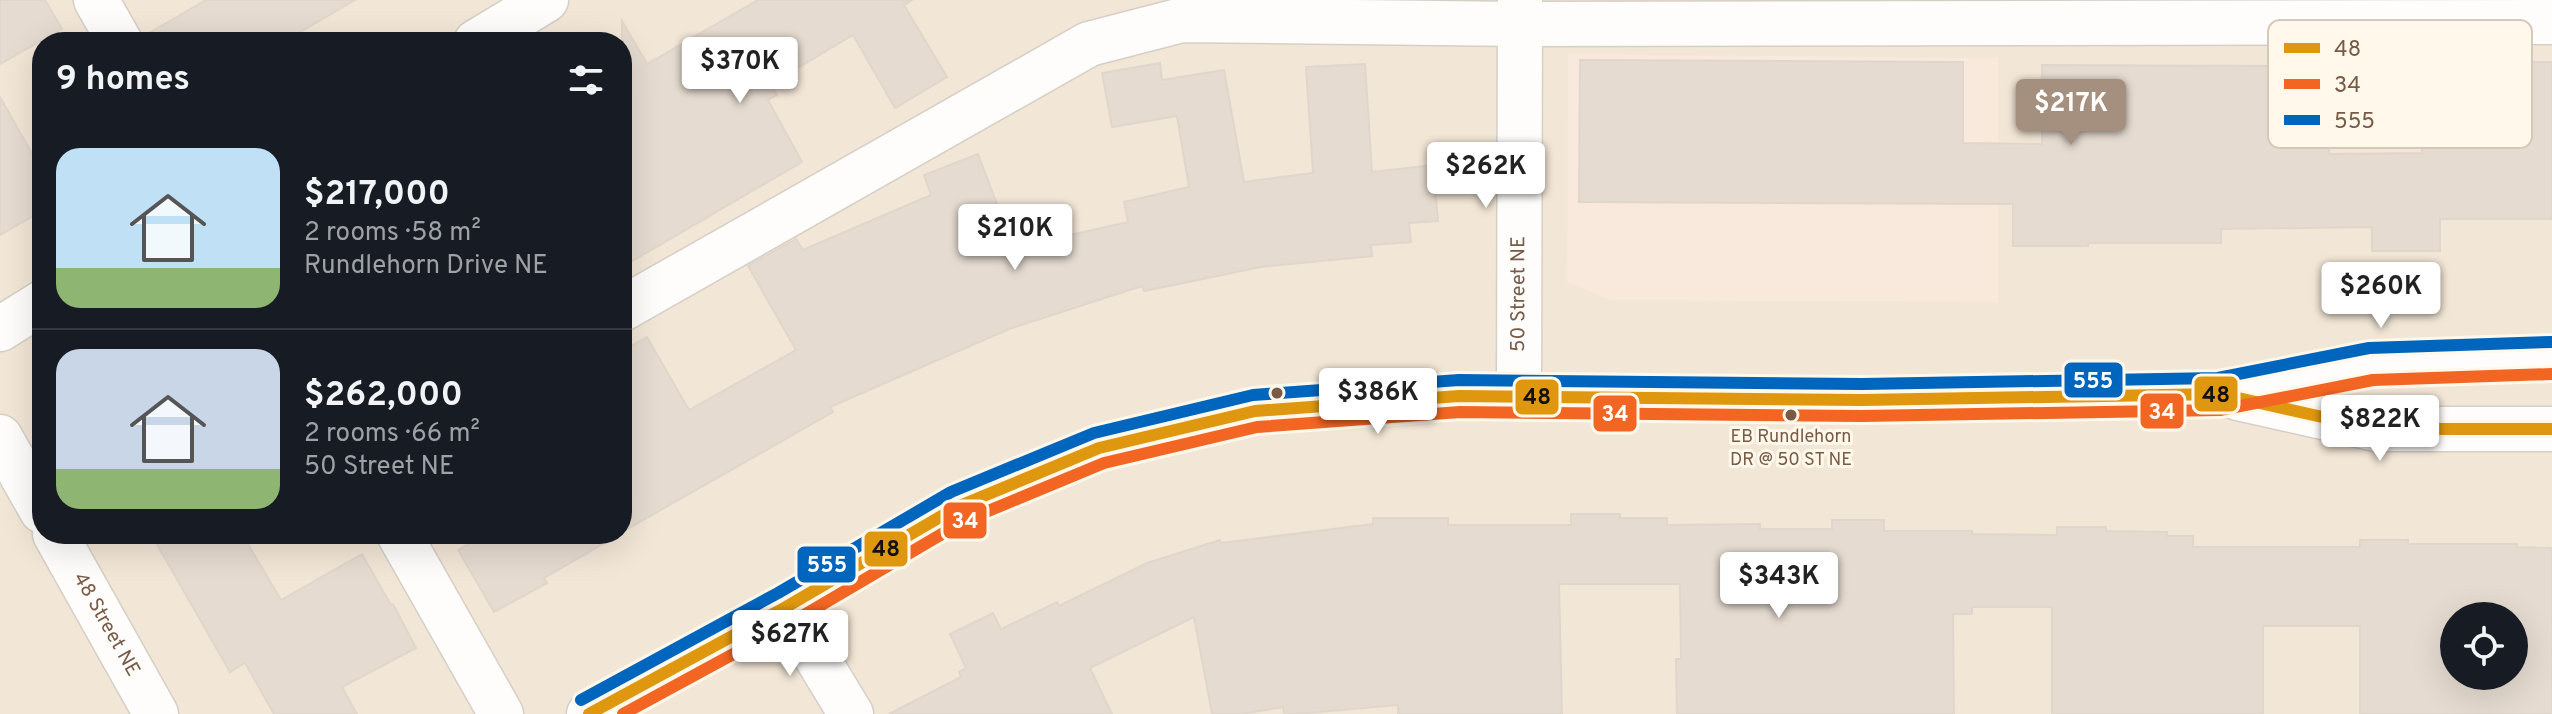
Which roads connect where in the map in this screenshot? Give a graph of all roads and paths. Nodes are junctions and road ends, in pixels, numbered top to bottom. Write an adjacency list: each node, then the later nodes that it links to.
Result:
1 (96, 0): 8 (street)
2 (546, 0): 9 (street)
3 (1182, 10): 4 (street); 10 (street)
4 (1520, 12): 5 (street); 15 (street, 50 Street NE)
5 (2346, 20)
6 (2532, 22): 7 (street)
7 (2552, 22)
8 (114, 32)
9 (493, 32)
10 (632, 303)
11 (32, 309): 12 (street)
12 (0, 329)
13 (2552, 358): 14 (street)
14 (2220, 394): 15 (street); 16 (street)
15 (1519, 396): 21 (street)
16 (2552, 429)
17 (0, 437): 18 (street)
18 (32, 493)
19 (61, 544): 22 (street, 48 Street NE)
20 (405, 544): 23 (street)
21 (786, 607): 24 (street); 25 (street)
22 (156, 714)
23 (501, 714)
24 (589, 714)
25 (851, 714)

